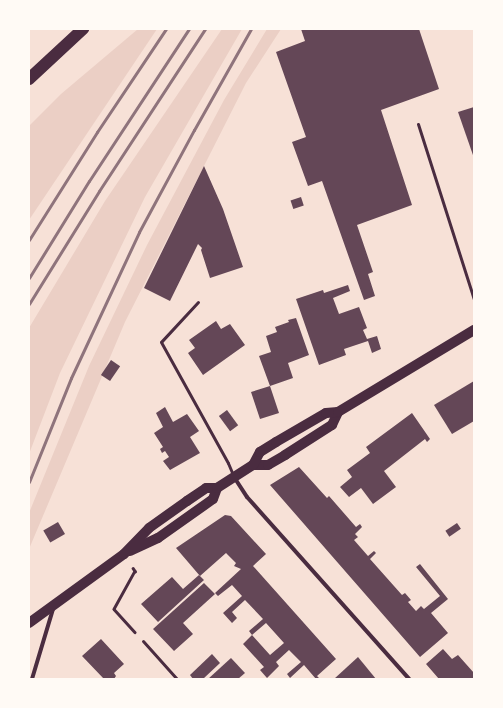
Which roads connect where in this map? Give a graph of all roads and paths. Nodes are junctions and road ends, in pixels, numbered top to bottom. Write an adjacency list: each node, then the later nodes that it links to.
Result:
1 (83, 29): 2 (highway)
2 (29, 80)
3 (418, 124): 4 (lane)
4 (474, 298)
5 (198, 302): 9 (lane)
6 (474, 330): 7 (main road)
7 (338, 412): 8 (main road); 8 (main road)
8 (253, 465): 9 (main road)
9 (234, 477): 11 (main road); 16 (street)
10 (135, 571): 13 (path)
11 (53, 607): 12 (main road); 14 (street)
12 (29, 623)
13 (143, 641): 15 (lane)
14 (32, 679)
15 (177, 679)
16 (409, 679)

